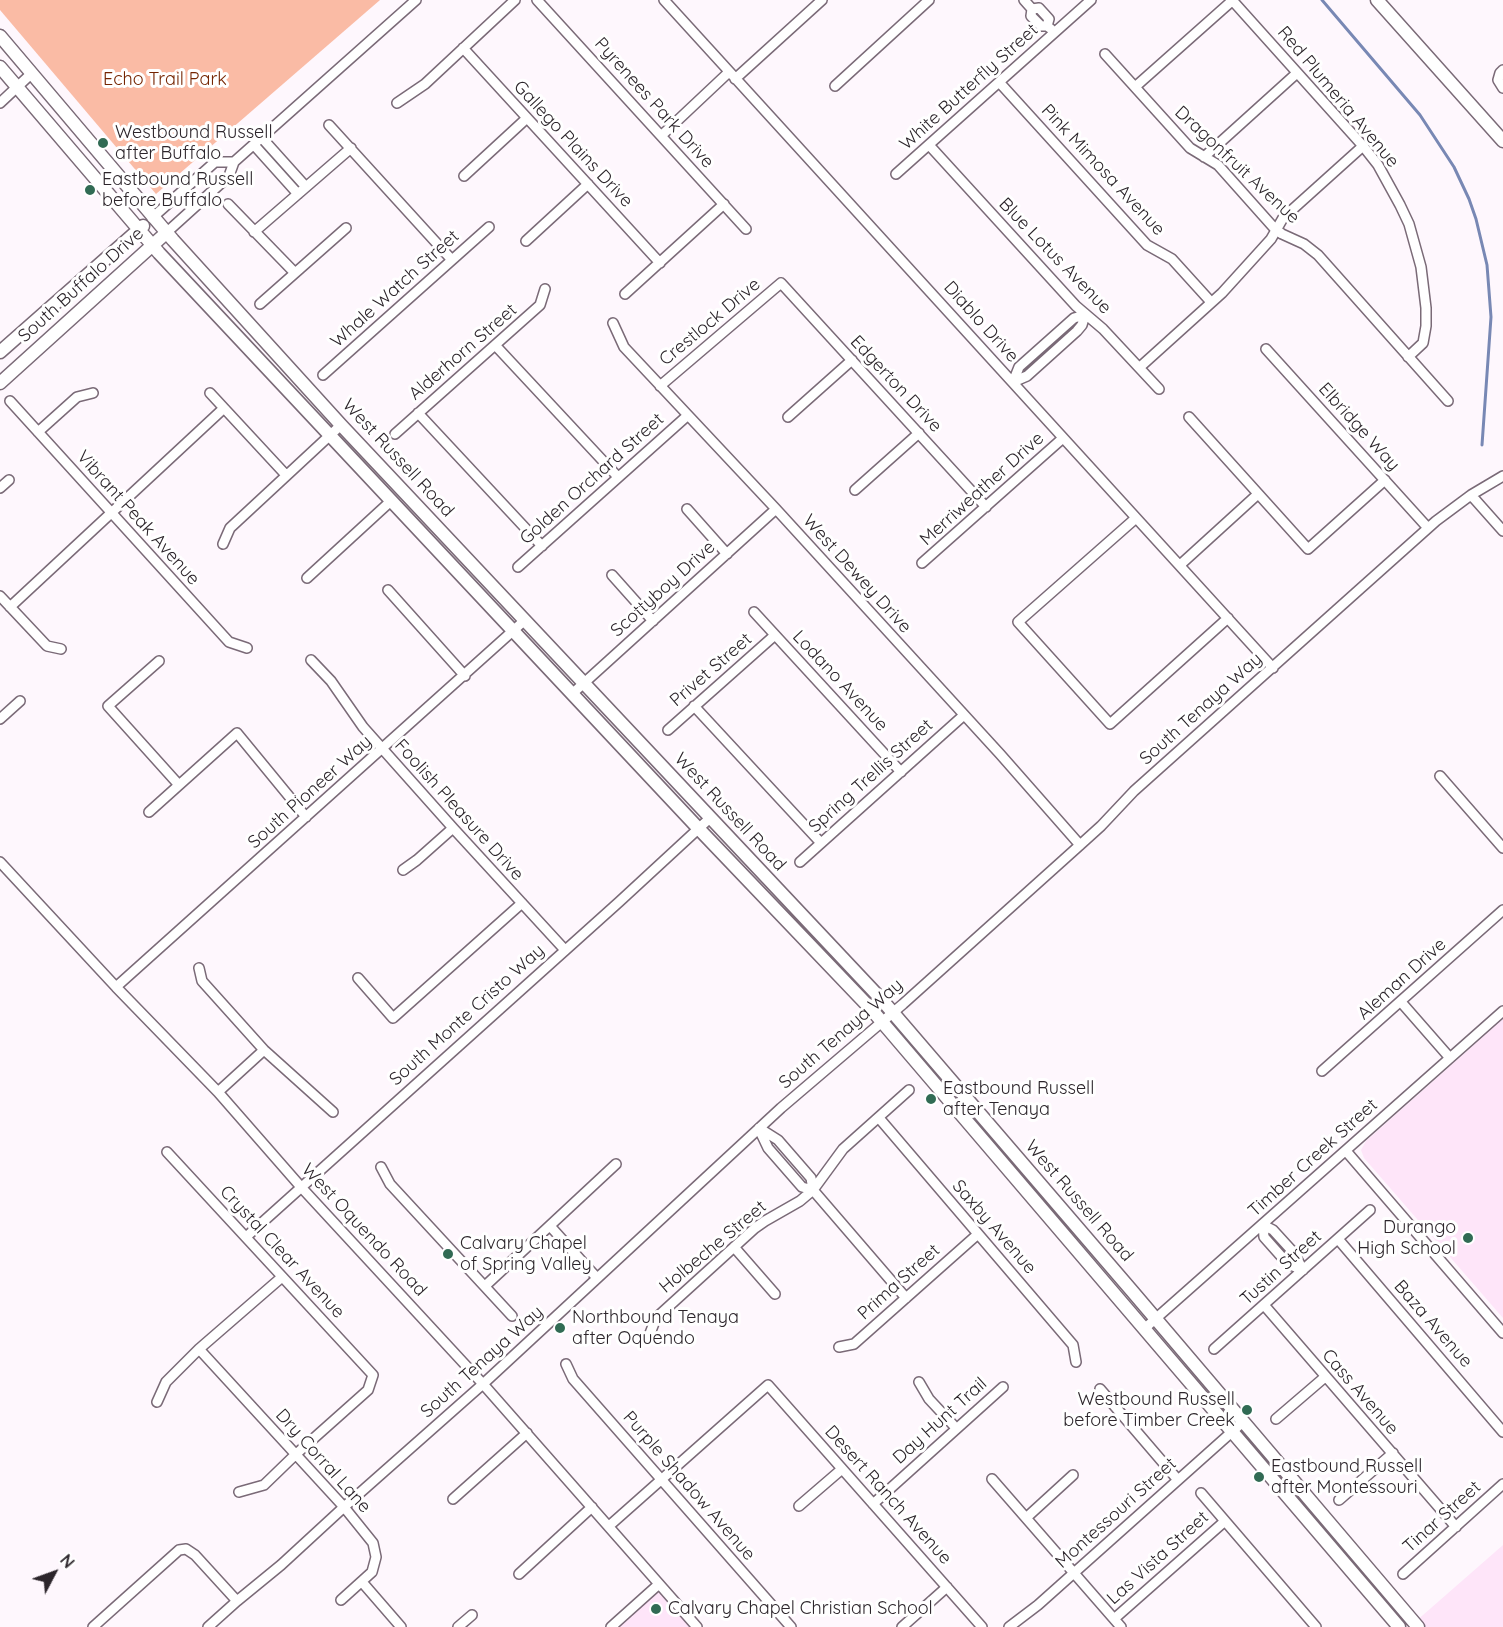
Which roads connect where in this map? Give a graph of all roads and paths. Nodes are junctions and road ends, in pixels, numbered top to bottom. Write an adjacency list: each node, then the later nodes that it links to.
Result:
1 (416, 0): 30 (street, South Buffalo Drive)
2 (515, 0): 13 (street)
3 (537, 0): 29 (street, Pyrenees Park Drive)
4 (664, 0): 19 (street, Diablo Drive)
5 (822, 0): 19 (street)
6 (929, 0): 21 (street)
7 (1024, 0): 11 (street)
8 (1091, 0): 11 (street, White Butterfly Street)
9 (1233, 0): 17 (street, Red Plumeria Avenue); 23 (street)
10 (1377, 0): 31 (main road)
11 (1051, 29): 20 (street, White Butterfly Street)
12 (0, 36): 18 (main road, West Russell Road)
13 (463, 48): 26 (street); 27 (street, Gallego Plains Drive)
14 (1105, 54): 23 (street, Dragonfruit Avenue)
15 (0, 67): 22 (main road, West Russell Road)
16 (1503, 70): 24 (street)
17 (1297, 73): 33 (street, Red Plumeria Avenue); 35 (street)
18 (31, 74): 22 (street); 43 (main road, West Russell Road)
19 (732, 76): 29 (street); 71 (street, Diablo Drive)
20 (999, 82): 32 (street, White Butterfly Street); 59 (street, Pink Mimosa Avenue)
21 (835, 86)
22 (17, 87): 25 (street); 48 (main road, West Russell Road)
23 (1135, 87): 35 (street, Dragonfruit Avenue)
24 (1503, 88)
25 (0, 103)
26 (397, 103)
27 (527, 118): 38 (street); 39 (street, Gallego Plains Drive)
28 (329, 125): 34 (street)
29 (661, 136): 42 (street, Pyrenees Park Drive)
30 (258, 141): 36 (street, South Buffalo Drive); 40 (street)
31 (1503, 141)
32 (929, 145): 37 (street, White Butterfly Street); 61 (street, Blue Lotus Avenue)
33 (1363, 146): 47 (street); 66 (street, Red Plumeria Avenue)
34 (351, 148): 40 (street); 53 (street)
35 (1204, 157): 47 (street, Dragonfruit Avenue)
36 (234, 162): 43 (street, South Buffalo Drive); 50 (street, South Buffalo Drive)
37 (896, 174)
38 (464, 176)
39 (588, 184): 51 (street); 54 (street, Gallego Plains Drive)
40 (302, 190): 49 (street)
41 (228, 204): 49 (street)
42 (724, 204): 46 (street, Pyrenees Park Drive); 54 (street)
43 (152, 218): 48 (main road, South Buffalo Drive); 50 (main road, West Russell Road)
44 (489, 227): 53 (street, Whale Watch Street)
45 (346, 228): 55 (street)
46 (746, 229)
47 (1275, 229): 59 (street); 66 (street, Dragonfruit Avenue)
48 (138, 230): 52 (main road, West Russell Road); 65 (main road, South Buffalo Drive)
49 (254, 231): 55 (street)
50 (166, 233): 52 (main road, South Buffalo Drive); 83 (main road, West Russell Road)
51 (526, 241)
52 (152, 245): 70 (main road, South Buffalo Drive); 87 (main road, West Russell Road)
53 (452, 260): 69 (street, Whale Watch Street)
54 (660, 262): 58 (street)
55 (295, 273): 60 (street)
56 (781, 283): 67 (street, Edgerton Drive); 72 (street, Crestlock Drive)
57 (545, 289): 63 (street, Alderhorn Street)
58 (625, 294)
59 (1211, 302): 68 (street)
60 (260, 304)
61 (1085, 315): 68 (street, Blue Lotus Avenue); 71 (street)
62 (613, 323): 72 (street, West Dewey Drive)
63 (495, 345): 79 (street, Alderhorn Street); 91 (street)
64 (1266, 349): 93 (street, Elbridge Way)
65 (0, 352)
66 (1408, 357): 77 (street, Dragonfruit Avenue)
67 (852, 360): 81 (street); 85 (street, Edgerton Drive)
68 (1140, 367): 73 (street, Blue Lotus Avenue)
69 (323, 375)
70 (0, 382)
71 (1013, 382): 88 (street, Diablo Drive)
72 (660, 386): 80 (street, West Dewey Drive)
73 (1159, 389)
74 (93, 393): 84 (street)
75 (210, 393): 78 (street)
76 (10, 401): 84 (street, Vibrant Peak Avenue)
77 (1448, 401)
78 (224, 409): 89 (street); 102 (street)
79 (418, 413): 86 (street, Alderhorn Street); 107 (street)
80 (687, 416): 91 (street, Golden Orchard Street); 101 (street, West Dewey Drive)
81 (788, 417)
82 (1189, 417): 96 (street)
83 (341, 424): 87 (street); 119 (main road, West Russell Road)
84 (38, 432): 102 (street, Vibrant Peak Avenue)
85 (919, 433): 95 (street); 99 (street, Edgerton Drive)
86 (395, 434)
87 (330, 435): 89 (street); 98 (main road, West Russell Road)
88 (1063, 438): 99 (street, Merriweather Drive); 103 (street, Diablo Drive)
89 (286, 475): 106 (street)
90 (1503, 476): 97 (street, South Tenaya Way)
91 (618, 477): 107 (street, Golden Orchard Street)
92 (9, 480): 94 (street)
93 (1385, 480): 96 (street); 104 (street, Elbridge Way)
94 (0, 488)
95 (855, 490)
96 (1258, 494): 110 (street)
97 (1471, 495): 104 (street, South Tenaya Way); 105 (street)
98 (392, 500): 113 (street); 121 (main road, West Russell Road)
99 (987, 507): 109 (street, Merriweather Drive)
100 (687, 509): 108 (street)
101 (776, 509): 108 (street, Scottyboy Drive); 133 (street, West Dewey Drive)
102 (112, 514): 116 (street); 123 (street, Vibrant Peak Avenue)
103 (1136, 518): 110 (street, Diablo Drive); 118 (street)
104 (1428, 528): 127 (street, South Tenaya Way)
105 (1503, 531)
106 (223, 544)
107 (543, 546): 111 (street, Golden Orchard Street)
108 (727, 554): 120 (street, Scottyboy Drive)
109 (922, 563)
110 (1180, 565): 118 (street, Diablo Drive)
111 (518, 567)
112 (612, 574): 120 (street)
113 (307, 578)
114 (388, 590): 128 (street)
115 (0, 596): 116 (street)
116 (10, 607): 124 (street)
117 (754, 612): 122 (street, Lodano Avenue)
118 (1228, 618): 127 (street, Diablo Drive)
119 (525, 620): 121 (street, South Pioneer Way); 129 (main road, West Russell Road)
120 (653, 621): 129 (street, Scottyboy Drive)
121 (514, 630): 128 (street, South Pioneer Way); 130 (main road, West Russell Road)
122 (776, 635): 132 (street, Privet Street); 137 (street, Lodano Avenue)
123 (247, 648)
124 (61, 649)
125 (311, 660): 136 (street, Foolish Pleasure Drive)
126 (159, 661): 139 (street)
127 (1272, 668): 146 (street, South Tenaya Way)
128 (465, 676): 136 (street, South Pioneer Way)
129 (584, 682): 130 (street, Scottyboy Drive); 142 (main road, West Russell Road)
130 (573, 693): 144 (main road, West Russell Road)
131 (20, 701): 134 (street)
132 (694, 706): 135 (street, Privet Street); 145 (street)
133 (964, 715): 137 (street, Spring Trellis Street); 146 (street, West Dewey Drive)
134 (0, 719)
135 (668, 730)
136 (382, 749): 141 (street, South Pioneer Way); 143 (street, Foolish Pleasure Drive)
137 (901, 772): 145 (street, Spring Trellis Street)
138 (1440, 777): 147 (street)
139 (179, 785): 140 (street); 141 (street)
140 (149, 812)
141 (306, 817): 156 (street, South Pioneer Way)
142 (710, 818): 144 (street, South Monte Cristo Way); 159 (main road, West Russell Road)
143 (453, 828): 150 (street); 151 (street, Foolish Pleasure Drive)
144 (698, 828): 153 (street, South Monte Cristo Way); 160 (main road, West Russell Road)
145 (821, 843): 149 (street, Spring Trellis Street)
146 (1080, 845): 159 (street, South Tenaya Way)
147 (1503, 848)
148 (0, 862): 156 (street, West Oquendo Road)
149 (800, 862)
150 (403, 870)
151 (522, 903): 153 (street, Foolish Pleasure Drive); 155 (street)
152 (1503, 910): 157 (street, Aleman Drive)
153 (565, 950): 173 (street, South Monte Cristo Way)
154 (199, 968): 161 (street)
155 (358, 978)
156 (116, 987): 165 (street, West Oquendo Road)
157 (1401, 1002): 162 (street); 163 (street, Aleman Drive)
158 (1503, 1011): 162 (street, Timber Creek Street)
159 (892, 1013): 160 (street, South Tenaya Way); 190 (main road, West Russell Road)
160 (882, 1022): 168 (street, South Tenaya Way); 191 (main road, West Russell Road)
161 (264, 1050): 165 (street); 166 (street)
162 (1450, 1058): 169 (street, Timber Creek Street)
163 (1322, 1071)
164 (909, 1090): 167 (street, Holbeche Street)
165 (218, 1092): 173 (street, West Oquendo Road)
166 (333, 1112)
167 (879, 1118): 174 (street, Holbeche Street); 178 (street, Saxby Avenue)
168 (759, 1128): 174 (street); 184 (street, South Tenaya Way)
169 (1346, 1151): 176 (street, Timber Creek Street); 192 (street)
170 (167, 1152): 179 (street, Crystal Clear Avenue)
171 (616, 1164): 177 (street)
172 (381, 1167): 185 (street)
173 (301, 1187): 179 (street, South Monte Cristo Way); 201 (street, West Oquendo Road)
174 (813, 1190): 181 (street, Holbeche Street); 187 (street)
175 (1370, 1210): 180 (street, Tustin Street)
176 (1263, 1225): 182 (street); 190 (street, Timber Creek Street)
177 (550, 1226): 184 (street); 185 (street)
178 (978, 1234): 187 (street, Prima Street); 197 (street, Saxby Avenue)
179 (246, 1238): 183 (street, Crystal Clear Avenue)
180 (1338, 1239): 182 (street, Tustin Street); 209 (street, Baza Avenue)
181 (734, 1247): 186 (street); 193 (street, Holbeche Street)
182 (1303, 1270): 188 (street, Tustin Street)
183 (282, 1277): 195 (street); 212 (street, Crystal Clear Avenue)
184 (597, 1278): 201 (street, South Tenaya Way)
185 (485, 1286): 189 (street)
186 (775, 1294)
187 (906, 1298): 194 (street, Prima Street)
188 (1264, 1305): 196 (street, Tustin Street); 199 (street, Cass Avenue)
189 (512, 1316)
190 (1156, 1319): 191 (street, Timber Creek Street); 206 (main road, West Russell Road)
191 (1144, 1329): 208 (main road, West Russell Road)
192 (1503, 1333)
193 (649, 1336)
194 (839, 1347)
195 (199, 1349): 204 (street); 212 (street, Dry Corral Lane)
196 (1214, 1349)
197 (1076, 1362)
198 (566, 1364): 215 (street, Purple Shadow Avenue)
199 (1325, 1377): 205 (street); 211 (street, Cass Avenue)
200 (919, 1382): 207 (street)
201 (483, 1384): 210 (street, West Oquendo Road); 225 (street, South Tenaya Way)
202 (1003, 1387): 207 (street, Day Hunt Trail)
203 (1100, 1389): 217 (street)
204 (157, 1402)
205 (1276, 1419)
206 (1243, 1422): 208 (street, Montessouri Street); 241 (main road, West Russell Road)
207 (956, 1428): 223 (street, Day Hunt Trail)
208 (1232, 1432): 217 (street, Montessouri Street); 254 (main road, West Russell Road)
209 (1503, 1432)
210 (527, 1433): 221 (street); 226 (street, West Oquendo Road)
211 (1393, 1453): 222 (street); 230 (street, Cass Avenue)
212 (296, 1455): 219 (street); 225 (street, Dry Corral Lane)
213 (842, 1469): 215 (street, Desert Ranch Avenue); 223 (street, Desert Ranch Avenue); 224 (street)
214 (1073, 1475): 227 (street)
215 (662, 1479): 229 (street); 248 (street, Purple Shadow Avenue)
216 (992, 1479): 227 (street)
217 (1178, 1480): 231 (street, Montessouri Street)
218 (1503, 1484): 230 (street, Tinar Street)
219 (239, 1492)
220 (1201, 1493): 228 (street)
221 (453, 1499)
222 (1339, 1500)
223 (873, 1504): 236 (street, Desert Ranch Avenue)
224 (799, 1506)
225 (344, 1507): 234 (street, Dry Corral Lane); 238 (street, South Tenaya Way)
226 (592, 1507): 229 (street, West Oquendo Road); 232 (street)
227 (1026, 1518): 231 (street)
228 (1225, 1521): 240 (street, Las Vista Street); 253 (street)
229 (609, 1526): 235 (street, West Oquendo Road)
230 (1456, 1527): 233 (street, Tinar Street)
231 (1074, 1573): 240 (street); 251 (street, Montessouri Street)
232 (519, 1574)
233 (1403, 1574)
234 (362, 1582): 237 (street, Dry Corral Lane); 244 (street)
235 (659, 1584): 246 (street); 247 (street, West Oquendo Road)
236 (947, 1587): 249 (street); 250 (street, Desert Ranch Avenue)
237 (341, 1600)
238 (237, 1601): 242 (street); 243 (street, South Tenaya Way)
239 (472, 1615): 245 (street)
240 (1114, 1619): 252 (street)
241 (1415, 1626)
242 (93, 1627)
243 (208, 1627)
244 (401, 1627)
245 (458, 1627)
246 (611, 1627)
247 (697, 1627)
248 (791, 1627)
249 (902, 1627)
250 (982, 1627)
251 (1009, 1627)
252 (1120, 1627)
253 (1316, 1627)
254 (1399, 1627)

